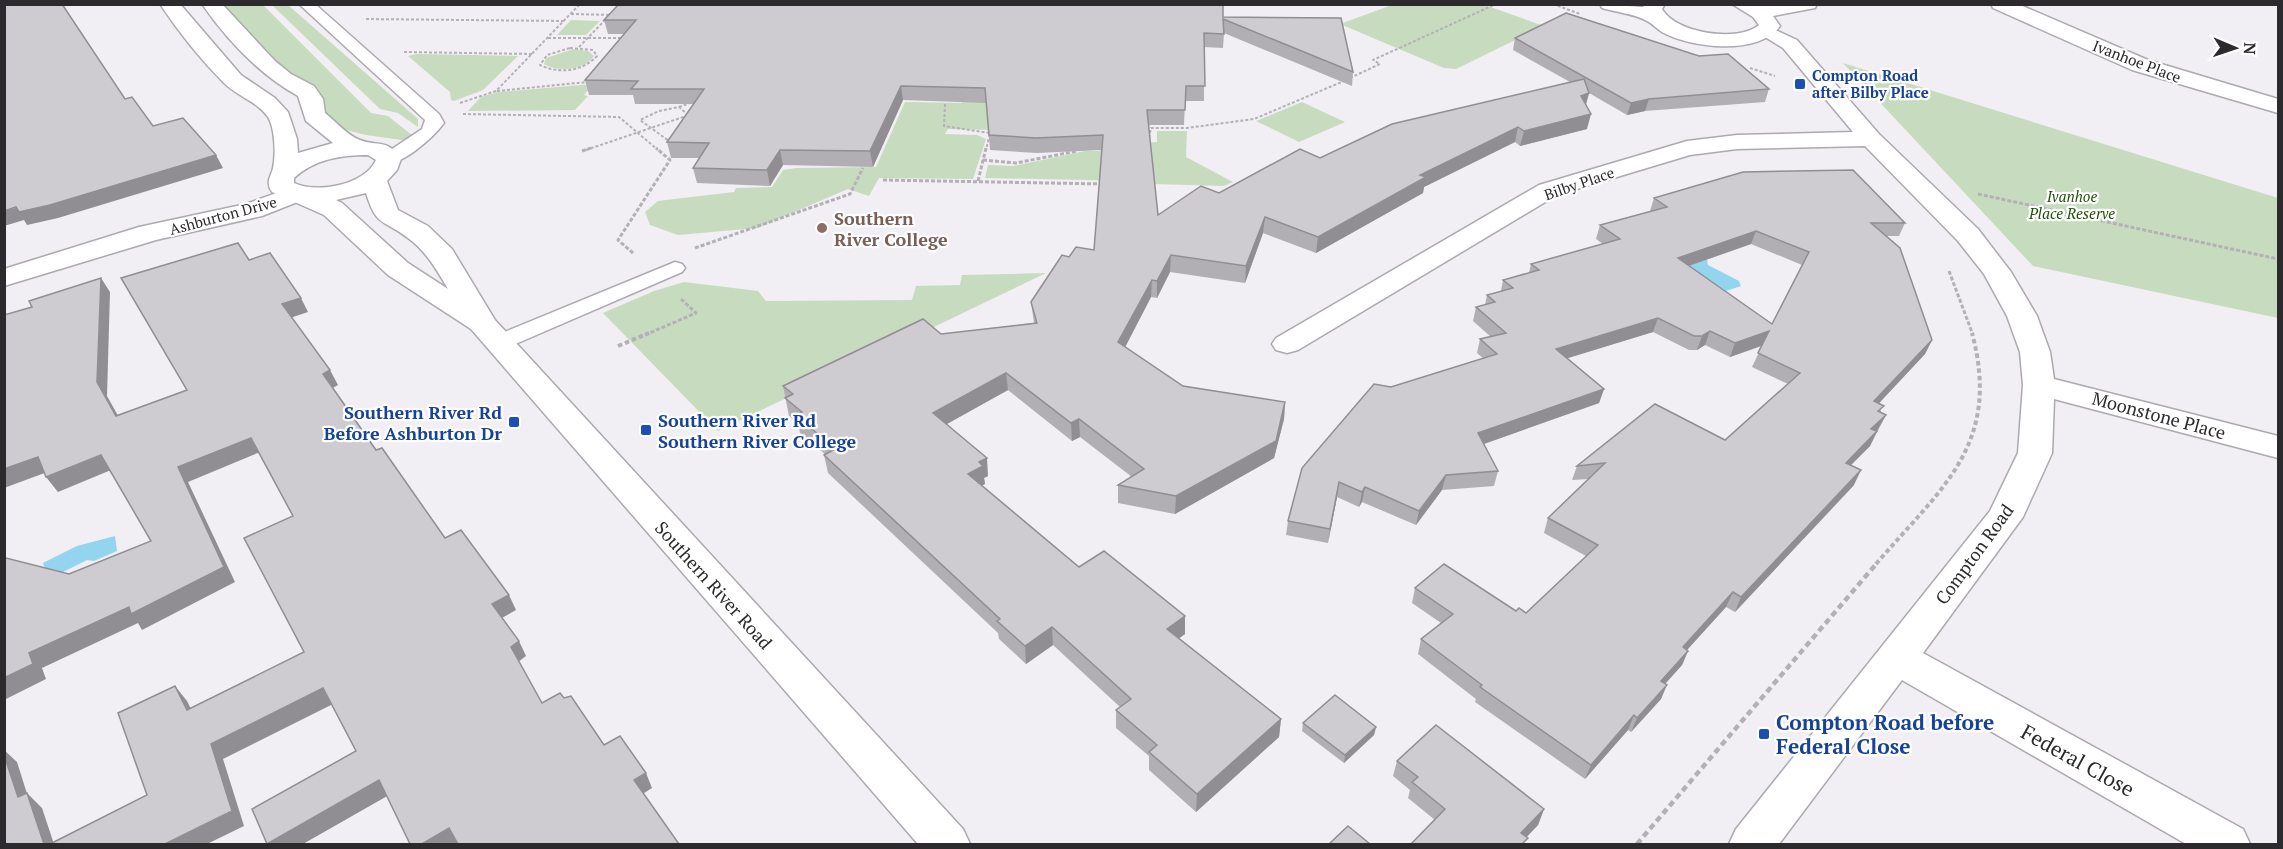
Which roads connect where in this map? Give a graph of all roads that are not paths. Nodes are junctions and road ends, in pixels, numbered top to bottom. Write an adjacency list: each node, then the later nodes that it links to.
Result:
1 (169, 4): 16 (main road)
2 (211, 4): 14 (main road)
3 (306, 4): 15 (lane)
4 (1609, 4): 8 (main road)
5 (1741, 4): 9 (main road, Compton Road)
6 (1808, 4): 9 (main road)
7 (2000, 4): 12 (main road, Ivanhoe Place)
8 (1654, 10): 10 (main road)
9 (1764, 22): 10 (main road); 11 (main road, Compton Road)
10 (1746, 39): 11 (main road, Compton Road)
11 (1813, 72): 13 (main road, Compton Road)
12 (2278, 106)
13 (1871, 139): 20 (main road, Bilby Place); 21 (main road, Compton Road)
14 (354, 148): 15 (main road); 16 (main road)
15 (382, 169): 16 (main road); 19 (main road, Southern River Road)
16 (291, 184): 18 (main road, Ashburton Drive); 19 (main road, Southern River Road)
17 (672, 265): 19 (lane)
18 (4, 278)
19 (491, 334): 24 (main road, Southern River Road)
20 (1287, 344)
21 (2039, 385): 22 (main road, Moonstone Place); 23 (main road, Compton Road)
22 (2278, 447)
23 (1897, 658): 25 (main road, Compton Road); 26 (main road, Federal Close)
24 (946, 844)
25 (1752, 844)
26 (2227, 844)

